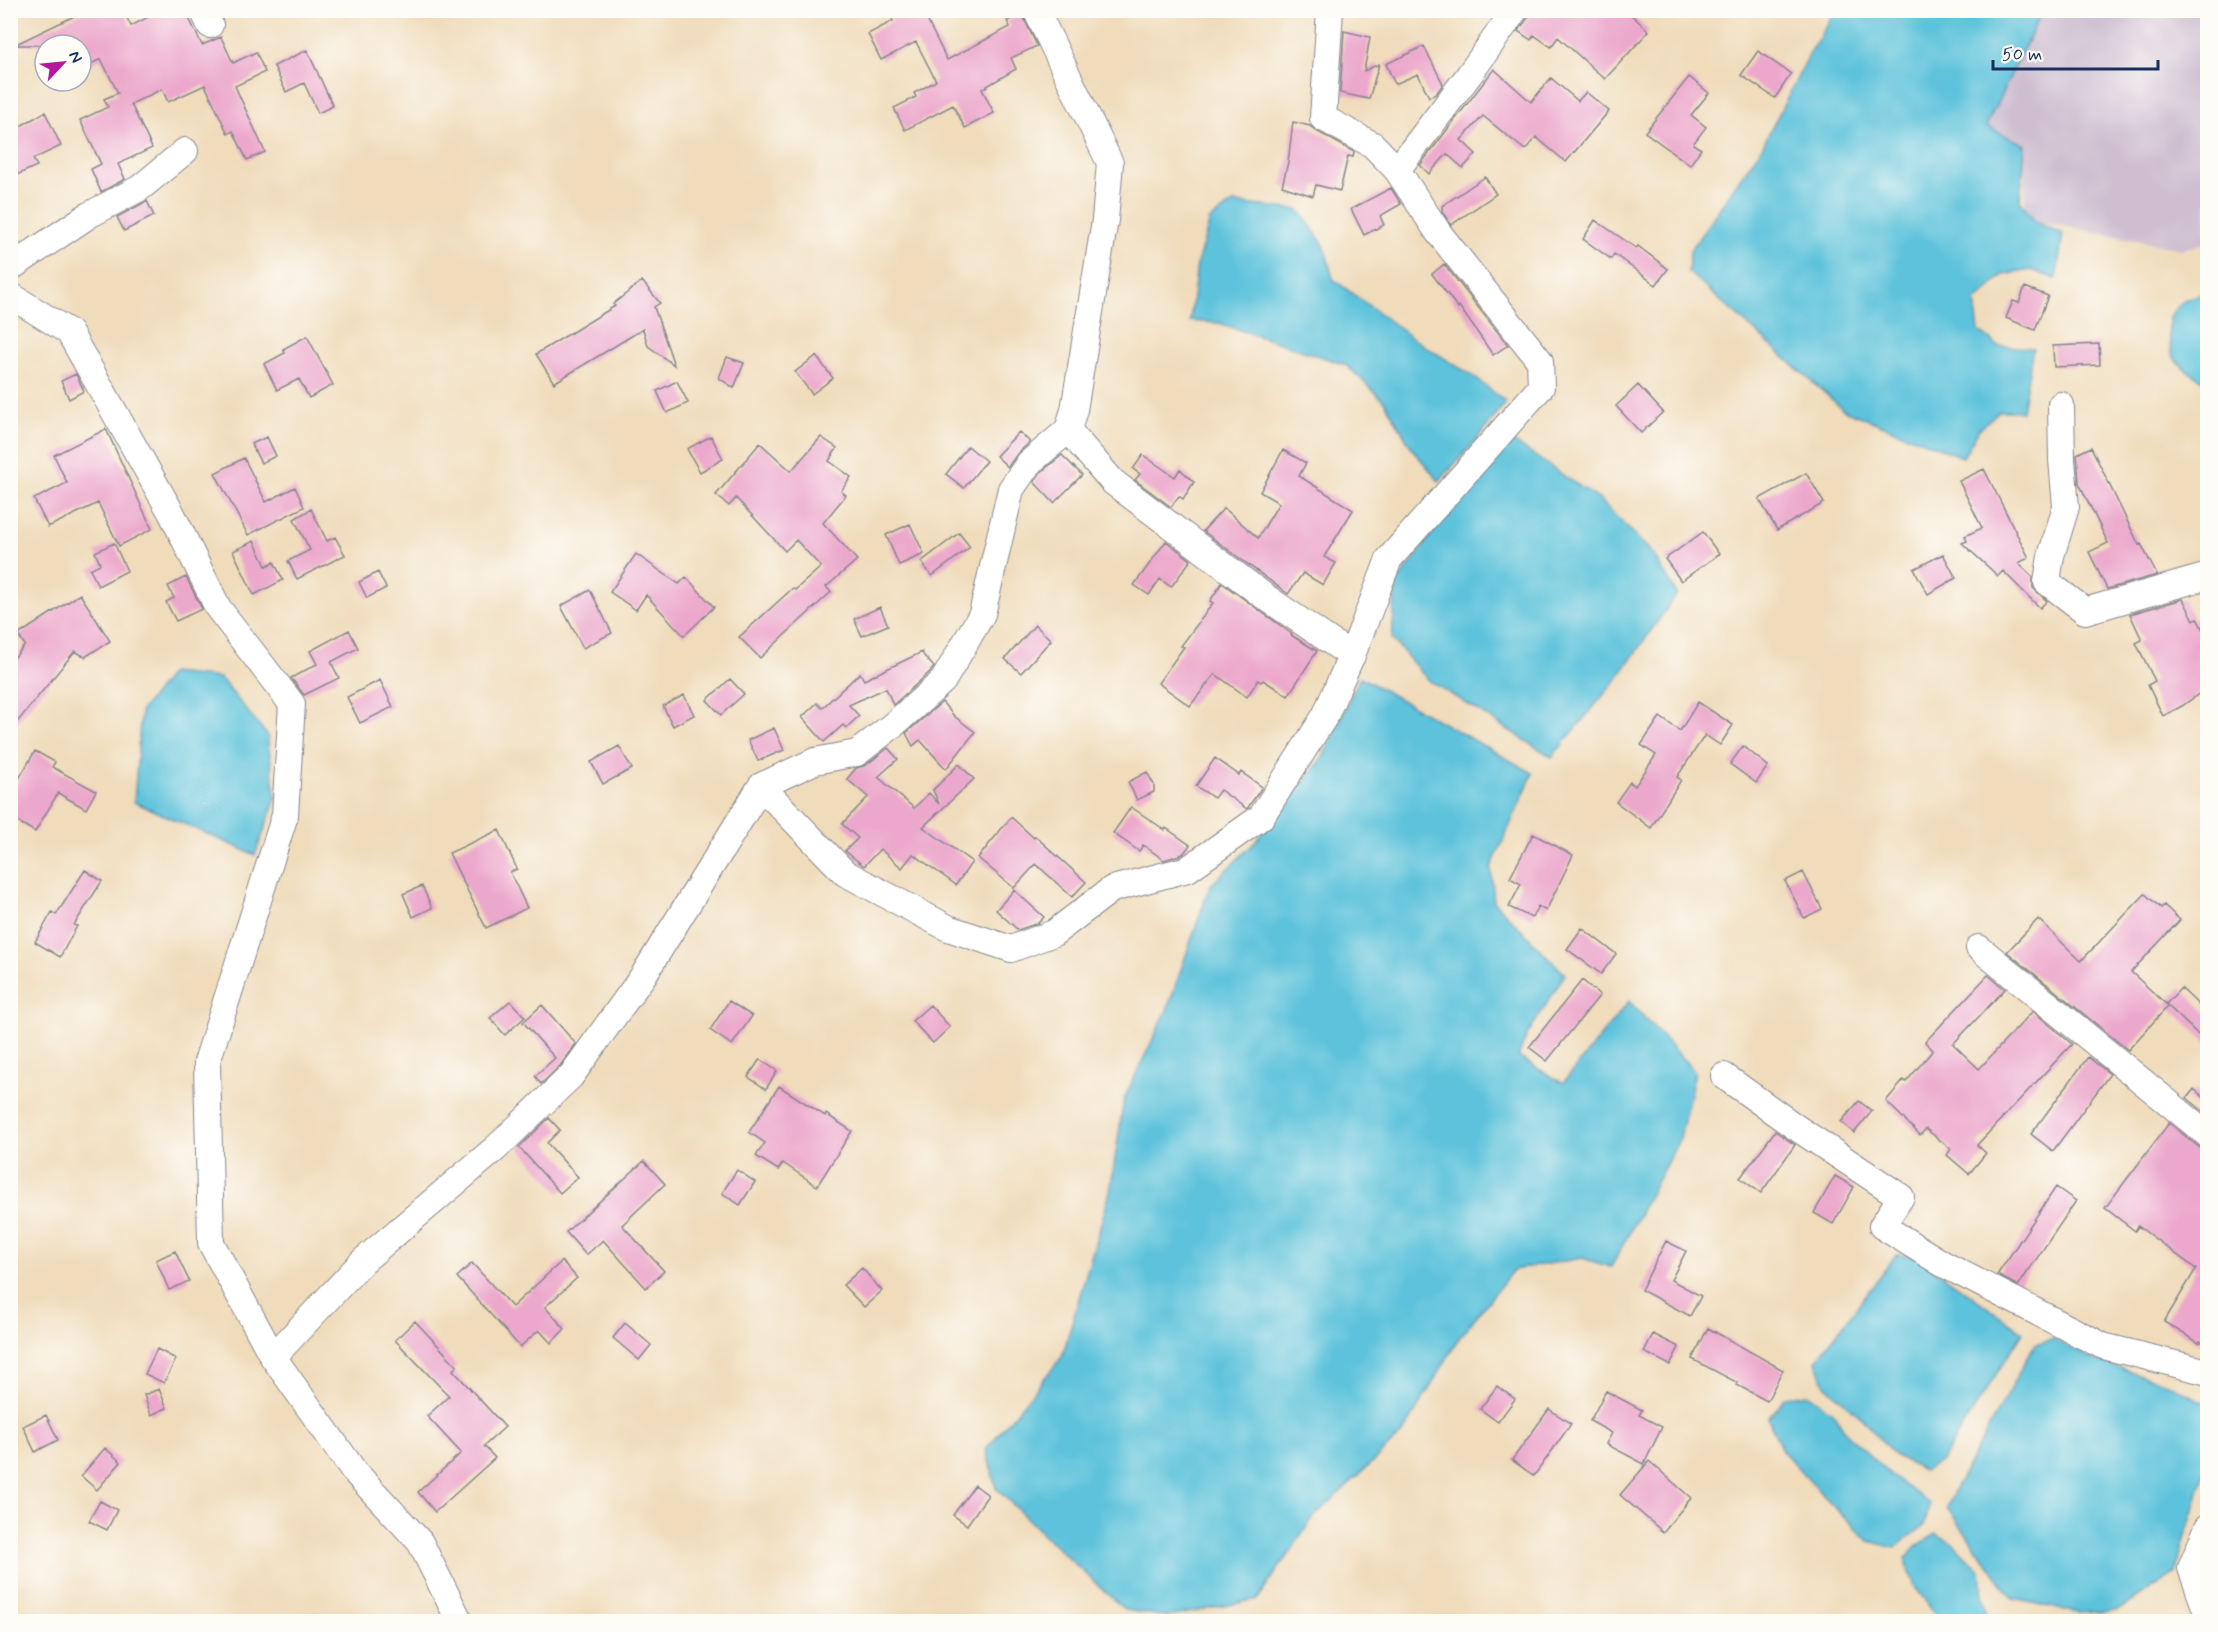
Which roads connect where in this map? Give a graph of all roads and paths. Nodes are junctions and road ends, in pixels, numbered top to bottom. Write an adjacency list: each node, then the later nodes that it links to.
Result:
1 (1036, 10): 9 (street)
2 (1330, 10): 5 (street)
3 (1515, 10): 5 (street)
4 (185, 151): 6 (street)
5 (1397, 170): 11 (street)
6 (10, 268)
7 (10, 295): 16 (street)
8 (2061, 405): 10 (street)
9 (1068, 430): 11 (street); 12 (street)
10 (2208, 576)
11 (1352, 656): 12 (street)
12 (762, 786): 16 (street)
13 (1978, 948): 15 (street)
14 (1724, 1076): 17 (street)
15 (2208, 1135)
16 (273, 1357): 20 (street)
17 (2208, 1372)
18 (2208, 1527): 19 (street)
19 (2208, 1615)
20 (460, 1622)

